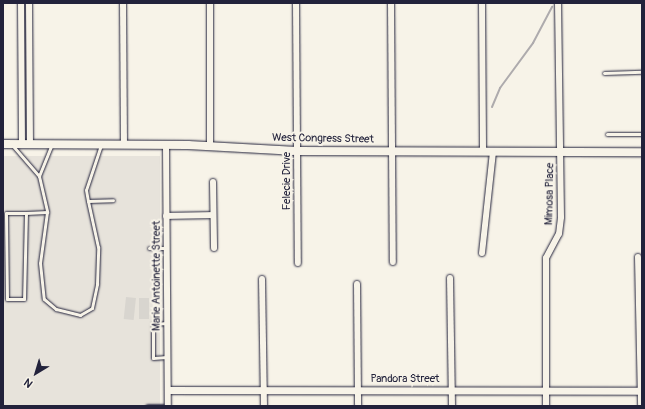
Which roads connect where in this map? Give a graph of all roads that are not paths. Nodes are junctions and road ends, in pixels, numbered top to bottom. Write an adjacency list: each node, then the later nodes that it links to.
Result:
1 (21, 3): 9 (street)
2 (29, 3): 10 (street)
3 (123, 3): 23 (street)
4 (210, 3): 25 (street)
5 (296, 3): 26 (street, Felecie Drive)
6 (391, 3): 27 (street)
7 (482, 3): 28 (street)
8 (558, 3): 30 (street, Mimosa Place)
9 (21, 28): 10 (street); 13 (street)
10 (29, 28): 14 (street)
11 (642, 72): 12 (lane)
12 (604, 73)
13 (22, 74): 14 (street); 15 (street)
14 (29, 74): 16 (street)
15 (22, 94): 16 (street); 20 (street)
16 (29, 94): 20 (street)
17 (607, 134): 18 (lane)
18 (642, 134)
19 (7, 144): 20 (main road, West Congress Street); 32 (lane)
20 (26, 144): 21 (main road, West Congress Street)
21 (51, 144): 22 (main road, West Congress Street); 32 (lane)
22 (101, 145): 23 (main road, West Congress Street); 35 (lane)
23 (124, 145): 24 (main road, West Congress Street)
24 (166, 145): 25 (main road, West Congress Street); 39 (street, Marie Antoinette Street)
25 (210, 146): 26 (main road, West Congress Street)
26 (297, 151): 27 (main road, West Congress Street); 46 (street, Felecie Drive)
27 (393, 151): 28 (main road, West Congress Street); 45 (street)
28 (483, 152): 29 (main road, West Congress Street)
29 (493, 152): 30 (main road, West Congress Street); 43 (street)
30 (561, 152): 31 (main road, West Congress Street); 56 (street, Mimosa Place)
31 (642, 152)
32 (39, 176): 36 (lane)
33 (213, 182): 38 (street)
34 (114, 200): 35 (lane)
35 (88, 201): 36 (lane)
36 (47, 212): 37 (lane)
37 (26, 213): 37 (lane)
38 (213, 215): 39 (street); 42 (street)
39 (166, 216): 41 (street, Marie Antoinette Street)
40 (149, 248): 41 (lane)
41 (166, 248): 50 (street, Marie Antoinette Street)
42 (214, 248)
43 (482, 253)
44 (638, 257): 57 (street)
45 (393, 262)
46 (298, 263)
47 (450, 278): 55 (street)
48 (262, 279): 53 (street)
49 (357, 284): 54 (street)
50 (167, 323): 51 (street, Marie Antoinette Street); 51 (lane)
51 (167, 357): 52 (street, Marie Antoinette Street)
52 (168, 390): 53 (street, Pandora Street); 59 (street, Marie Antoinette Street)
53 (263, 390): 54 (street, Pandora Street); 60 (street)
54 (357, 390): 55 (street, Pandora Street); 61 (street)
55 (452, 390): 56 (street, Pandora Street); 62 (street)
56 (545, 390): 57 (street, Pandora Street); 63 (street, Mimosa Place)
57 (641, 390): 64 (street)
58 (146, 406): 59 (lane)
59 (168, 406)
60 (264, 406)
61 (358, 406)
62 (452, 406)
63 (546, 406)
64 (640, 406)

